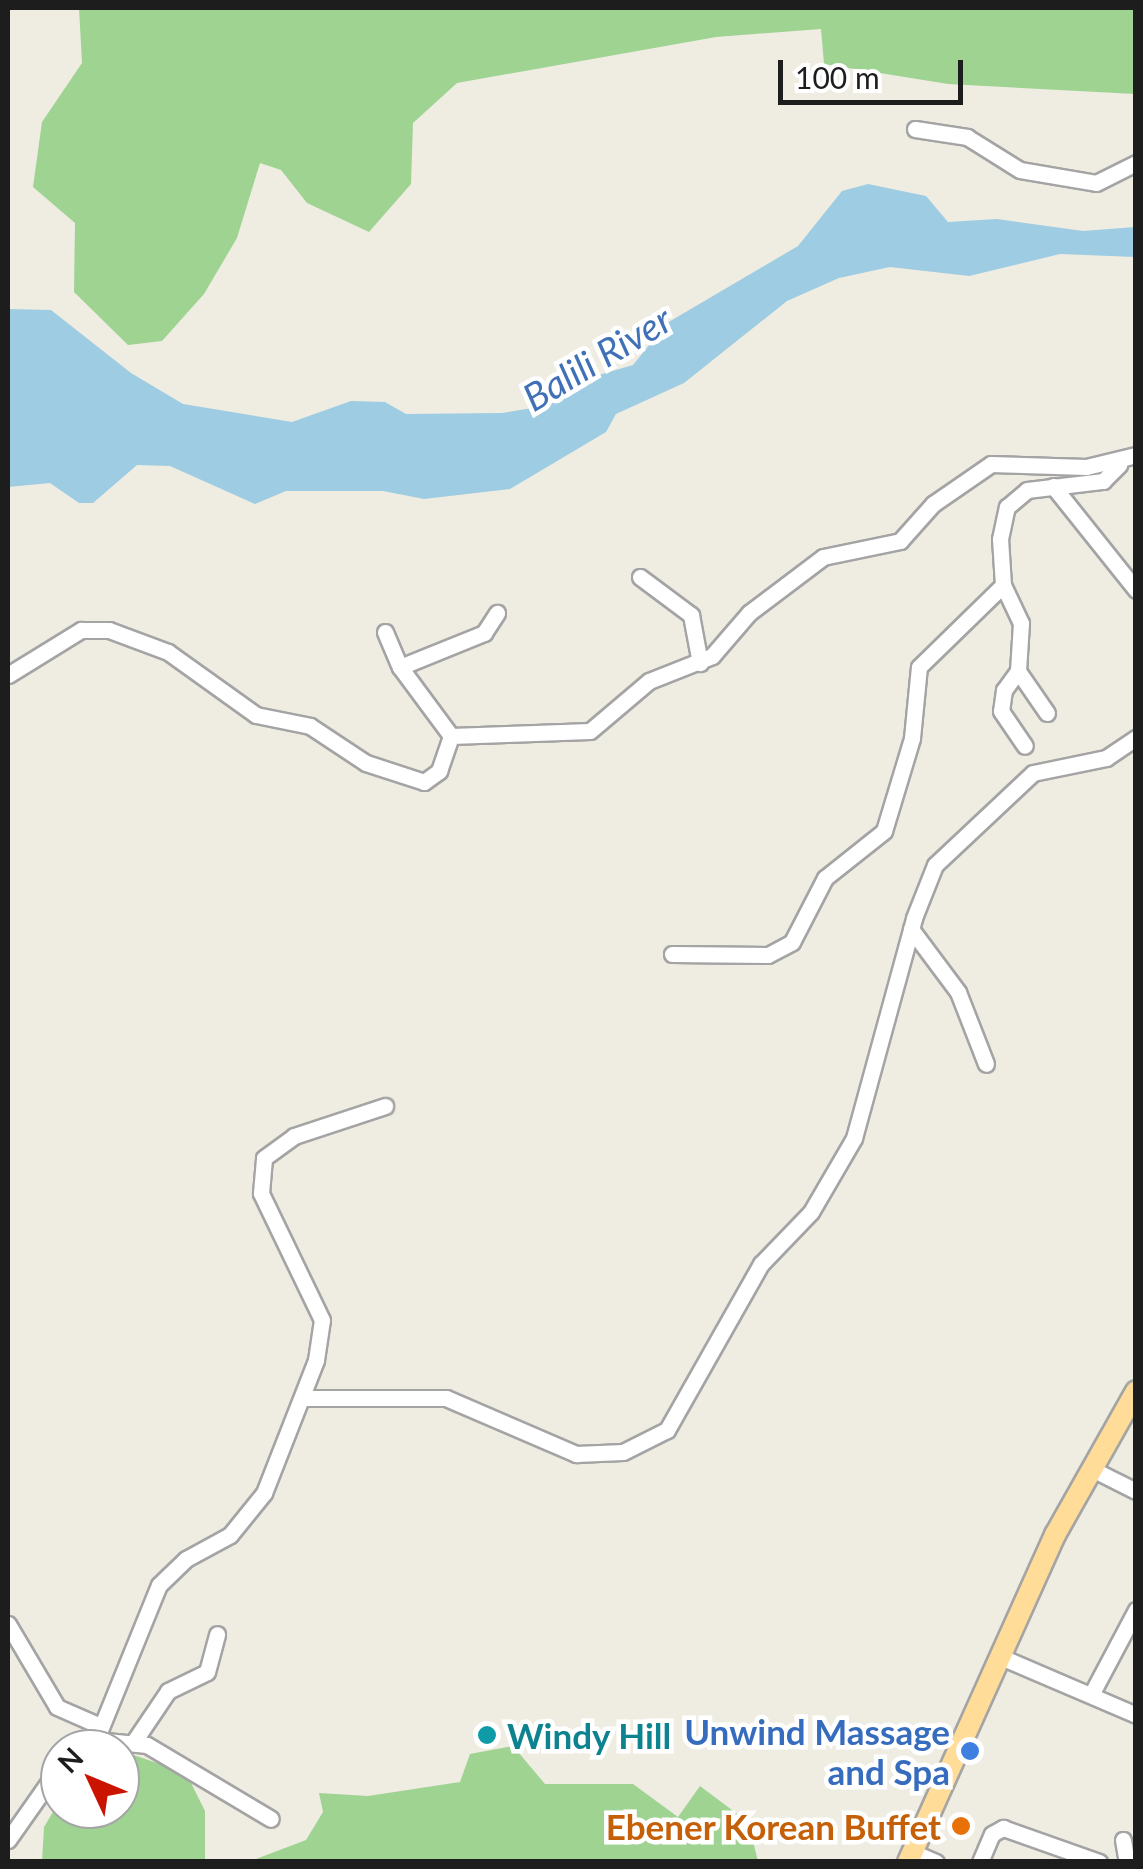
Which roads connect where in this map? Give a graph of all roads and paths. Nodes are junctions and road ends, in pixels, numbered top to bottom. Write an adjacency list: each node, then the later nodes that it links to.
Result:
1 (915, 130): 2 (street)
2 (1136, 163)
3 (1136, 456): 4 (street)
4 (1119, 465): 5 (street); 11 (street)
5 (1053, 486): 7 (street); 8 (street)
6 (640, 577): 11 (street)
7 (1003, 586): 13 (street); 20 (street)
8 (1136, 590)
9 (497, 613): 12 (street)
10 (385, 632): 12 (street)
11 (700, 663): 16 (street)
12 (400, 667): 16 (street)
13 (1018, 671): 15 (street); 18 (street)
14 (8, 675): 16 (street)
15 (1048, 713)
16 (450, 736)
17 (1136, 738): 19 (street)
18 (1026, 746)
19 (912, 928): 21 (street); 24 (street)
20 (672, 954)
21 (986, 1064)
22 (385, 1106): 24 (street)
23 (1136, 1391): 25 (main road)
24 (302, 1398): 34 (street)
25 (1090, 1468): 26 (street); 30 (main road)
26 (1136, 1490)
27 (1136, 1610): 31 (street)
28 (8, 1624): 33 (street)
29 (216, 1634): 35 (street)
30 (1001, 1657): 31 (street); 42 (main road)
31 (1092, 1693): 32 (street)
32 (1136, 1714)
33 (92, 1729)
34 (100, 1729)
35 (140, 1732)
36 (140, 1743): 38 (street)
37 (40, 1790): 39 (street)
38 (271, 1820)
39 (13, 1822): 40 (street)
40 (8, 1840)
41 (1122, 1840): 46 (street)
42 (910, 1857): 43 (street)
43 (936, 1862)
44 (980, 1862): 45 (street)
45 (1099, 1862)
46 (1127, 1862)

